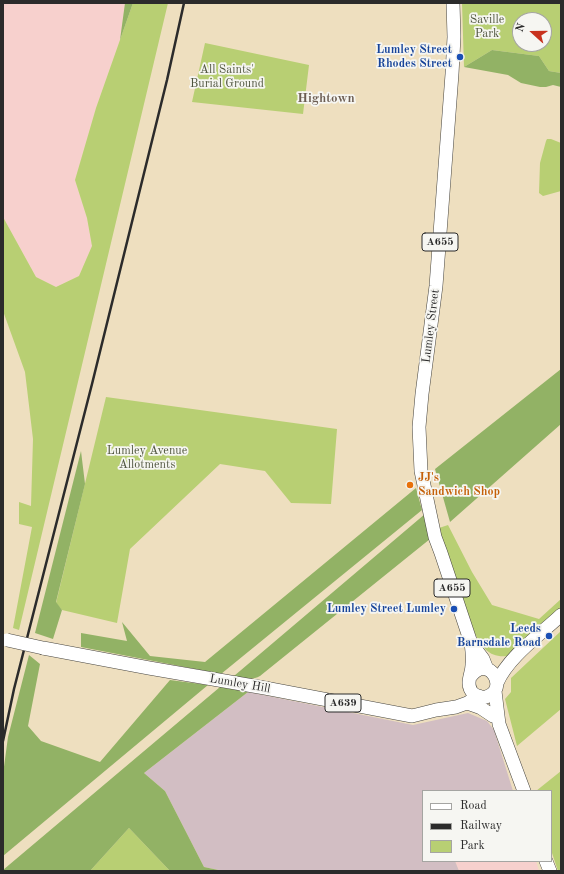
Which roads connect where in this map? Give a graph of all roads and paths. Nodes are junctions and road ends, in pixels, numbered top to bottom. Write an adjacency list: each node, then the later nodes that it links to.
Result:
1 (453, 3): 4 (main road, Lumley Street / A655)
2 (561, 615): 5 (main road)
3 (5, 640): 11 (main road, Lumley Hill / A639, bridge)
4 (471, 643): 6 (main road, Lumley Street / A655); 7 (main road, Lumley Street / A655)
5 (514, 657): 6 (main road); 8 (main road)
6 (488, 670): 7 (main road); 8 (main road)
7 (470, 680): 9 (main road); 11 (main road, Lumley Hill)
8 (496, 687): 9 (main road); 12 (main road)
9 (480, 697): 10 (main road, Lumley Hill); 12 (main road)
10 (467, 703): 11 (main road, Lumley Hill); 12 (main road)
11 (436, 710)
12 (496, 720): 13 (main road)
13 (524, 790)

